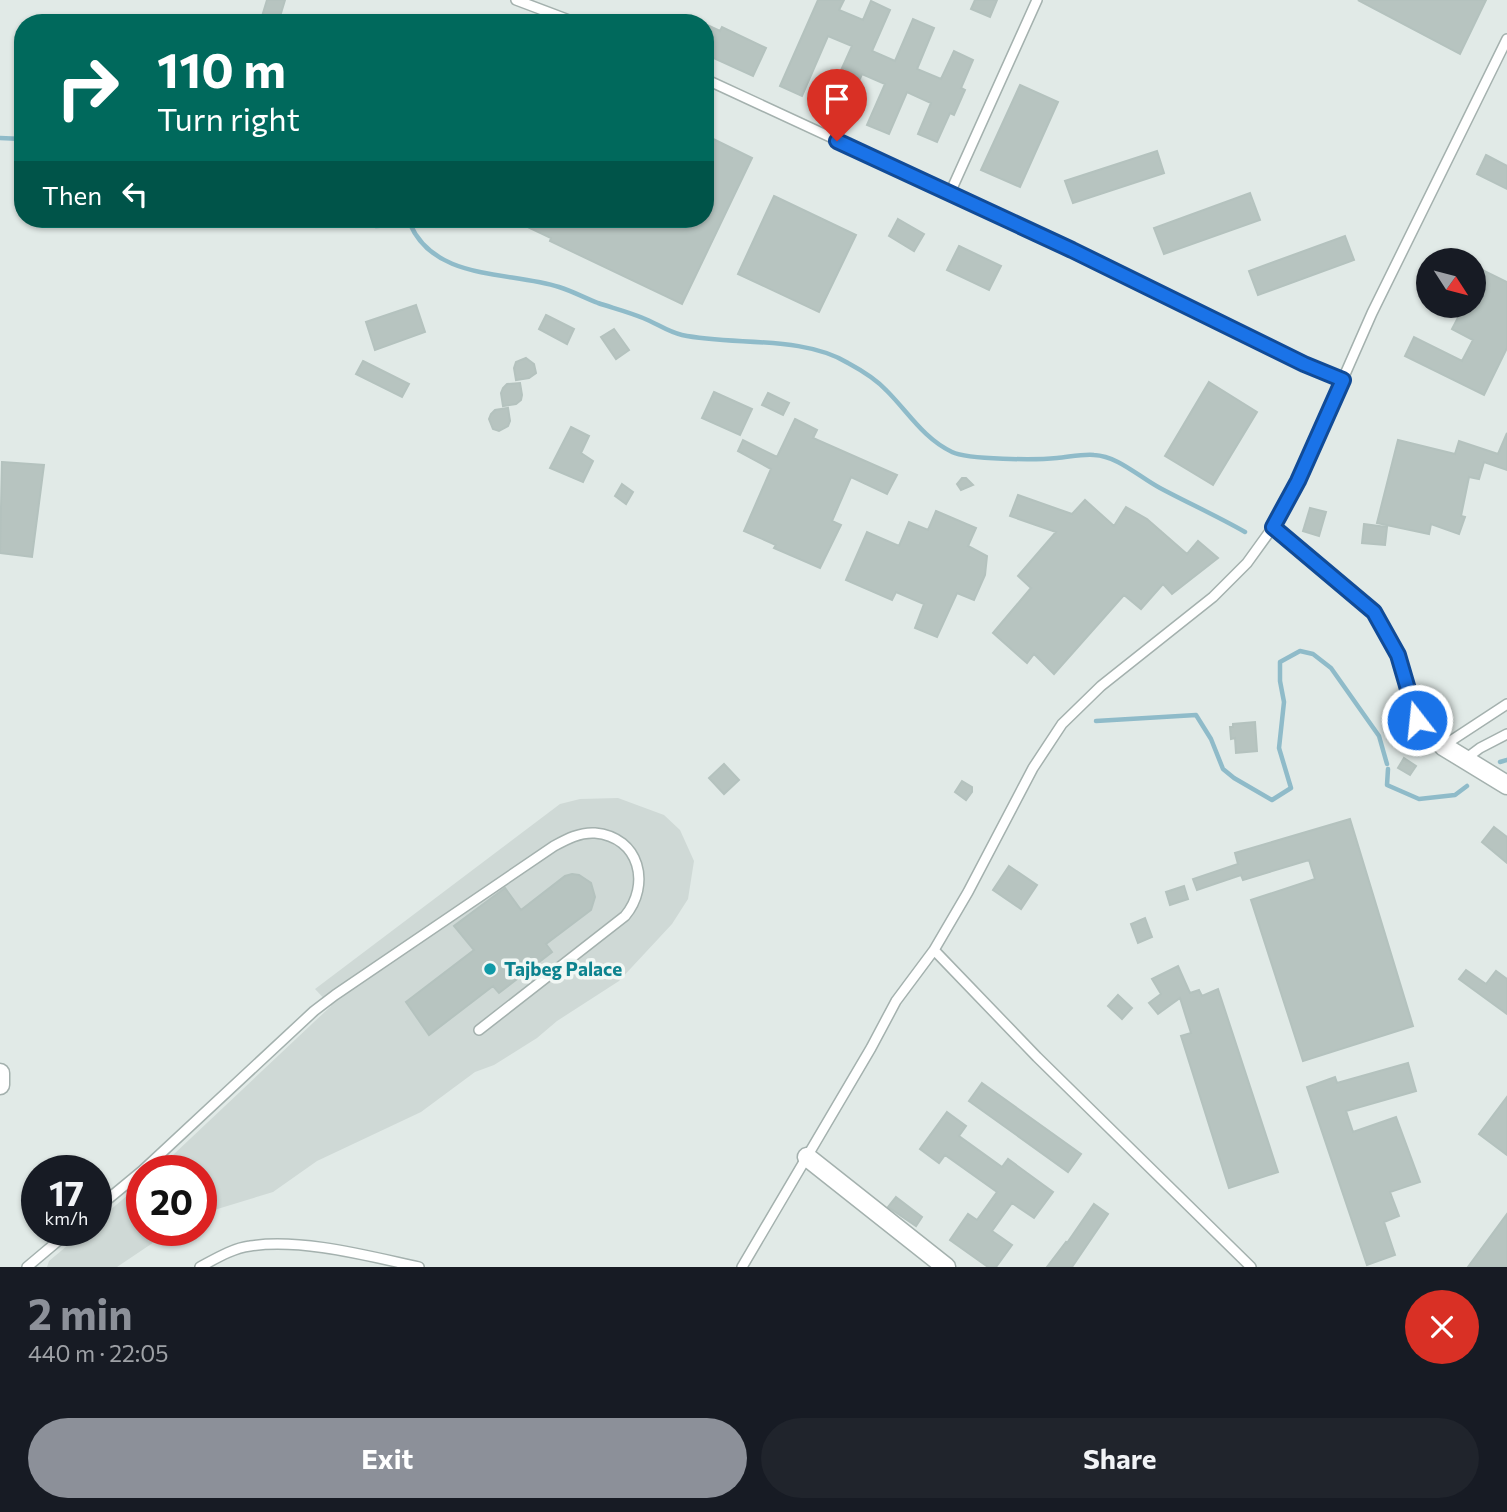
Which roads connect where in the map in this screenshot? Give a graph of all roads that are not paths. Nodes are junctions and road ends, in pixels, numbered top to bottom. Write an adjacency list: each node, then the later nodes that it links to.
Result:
1 (516, 0): 3 (lane)
2 (1037, 0): 7 (lane)
3 (541, 4): 4 (lane)
4 (560, 14)
5 (1507, 39): 8 (lane)
6 (714, 83): 7 (lane)
7 (950, 193): 8 (lane)
8 (1343, 380): 9 (lane)
9 (1273, 527): 12 (lane); 15 (lane)
10 (1507, 704): 12 (lane)
11 (1507, 734): 13 (lane)
12 (1443, 746): 13 (street)
13 (1464, 760): 14 (street)
14 (1507, 785)
15 (934, 950): 20 (lane); 29 (lane)
16 (479, 1030): 19 (lane)
17 (0, 1073): 18 (street)
18 (0, 1085)
19 (159, 1155)
20 (807, 1157): 27 (lane); 28 (street)
21 (126, 1184): 22 (lane)
22 (112, 1196)
23 (52, 1246): 24 (lane)
24 (27, 1267)
25 (200, 1267): 26 (lane)
26 (419, 1267)
27 (742, 1267)
28 (946, 1267)
29 (1251, 1267)

